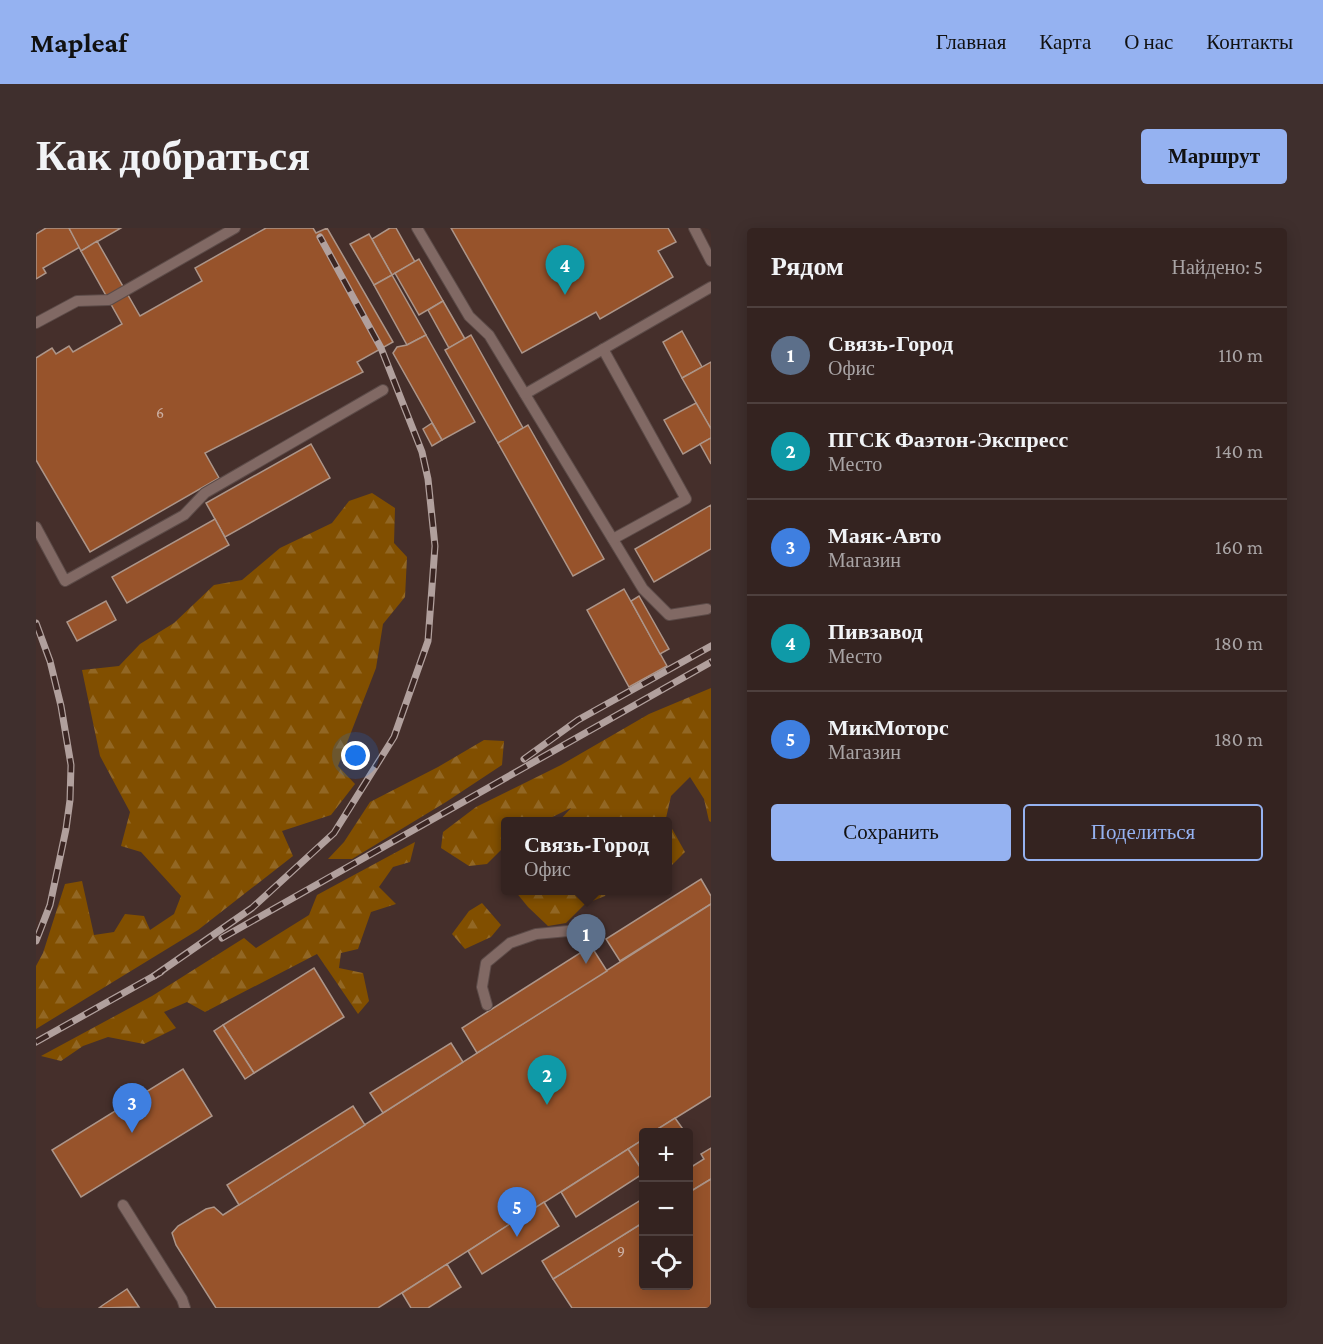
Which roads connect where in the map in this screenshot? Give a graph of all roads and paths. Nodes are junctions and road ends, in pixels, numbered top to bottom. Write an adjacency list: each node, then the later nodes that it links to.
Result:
1 (235, 228): 6 (lane)
2 (417, 228): 9 (lane)
3 (694, 228): 4 (lane)
4 (711, 261)
5 (711, 287): 7 (lane)
6 (36, 323)
7 (603, 349): 9 (lane); 11 (lane)
8 (382, 390): 10 (lane)
9 (525, 394): 11 (lane)
10 (36, 527)
11 (613, 539): 12 (lane)
12 (707, 609)
13 (587, 940): 14 (lane)
14 (487, 1005)
15 (123, 1205): 16 (lane)
16 (185, 1308)

